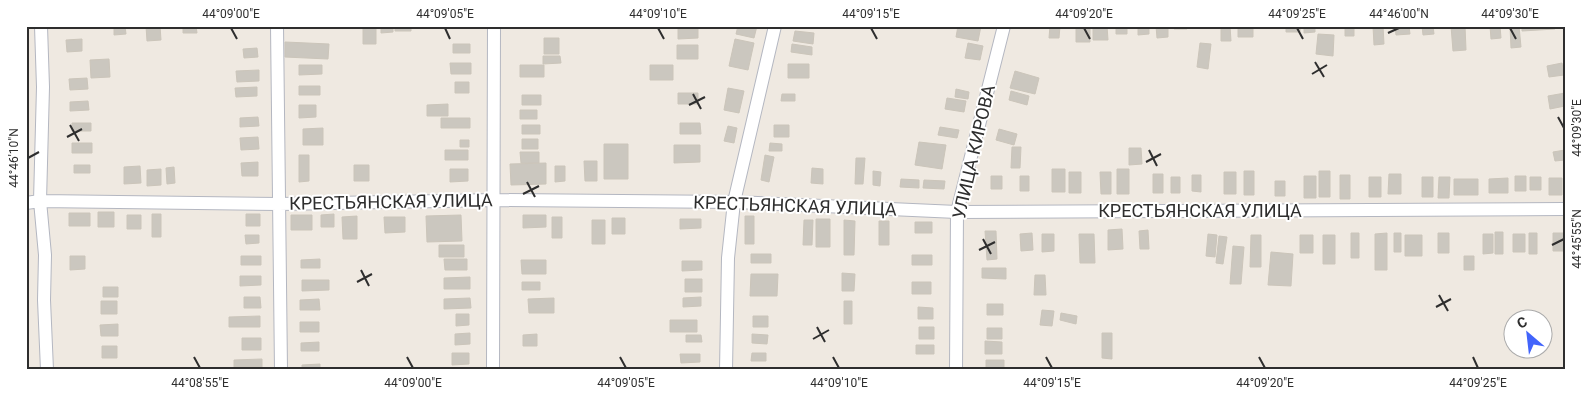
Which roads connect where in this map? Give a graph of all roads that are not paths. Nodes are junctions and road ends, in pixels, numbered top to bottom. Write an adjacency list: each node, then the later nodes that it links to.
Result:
1 (41, 26): 7 (street)
2 (277, 26): 10 (street)
3 (494, 26): 6 (street)
4 (775, 26): 8 (street)
5 (1004, 26): 12 (street, УЛИЦА КИРОВА)
6 (495, 200): 8 (street, КРЕСТЬЯНСКАЯ УЛИЦА); 10 (street, КРЕСТЬЯНСКАЯ УЛИЦА); 15 (street)
7 (40, 201): 9 (street, КРЕСТЬЯНСКАЯ УЛИЦА); 10 (street, КРЕСТЬЯНСКАЯ УЛИЦА); 13 (street)
8 (734, 202): 12 (street, КРЕСТЬЯНСКАЯ УЛИЦА); 16 (street)
9 (26, 203)
10 (279, 204): 14 (street)
11 (1565, 209): 12 (street, КРЕСТЬЯНСКАЯ УЛИЦА)
12 (956, 212): 17 (street, УЛИЦА КИРОВА)
13 (47, 370)
14 (281, 370)
15 (493, 370)
16 (726, 370)
17 (956, 370)

